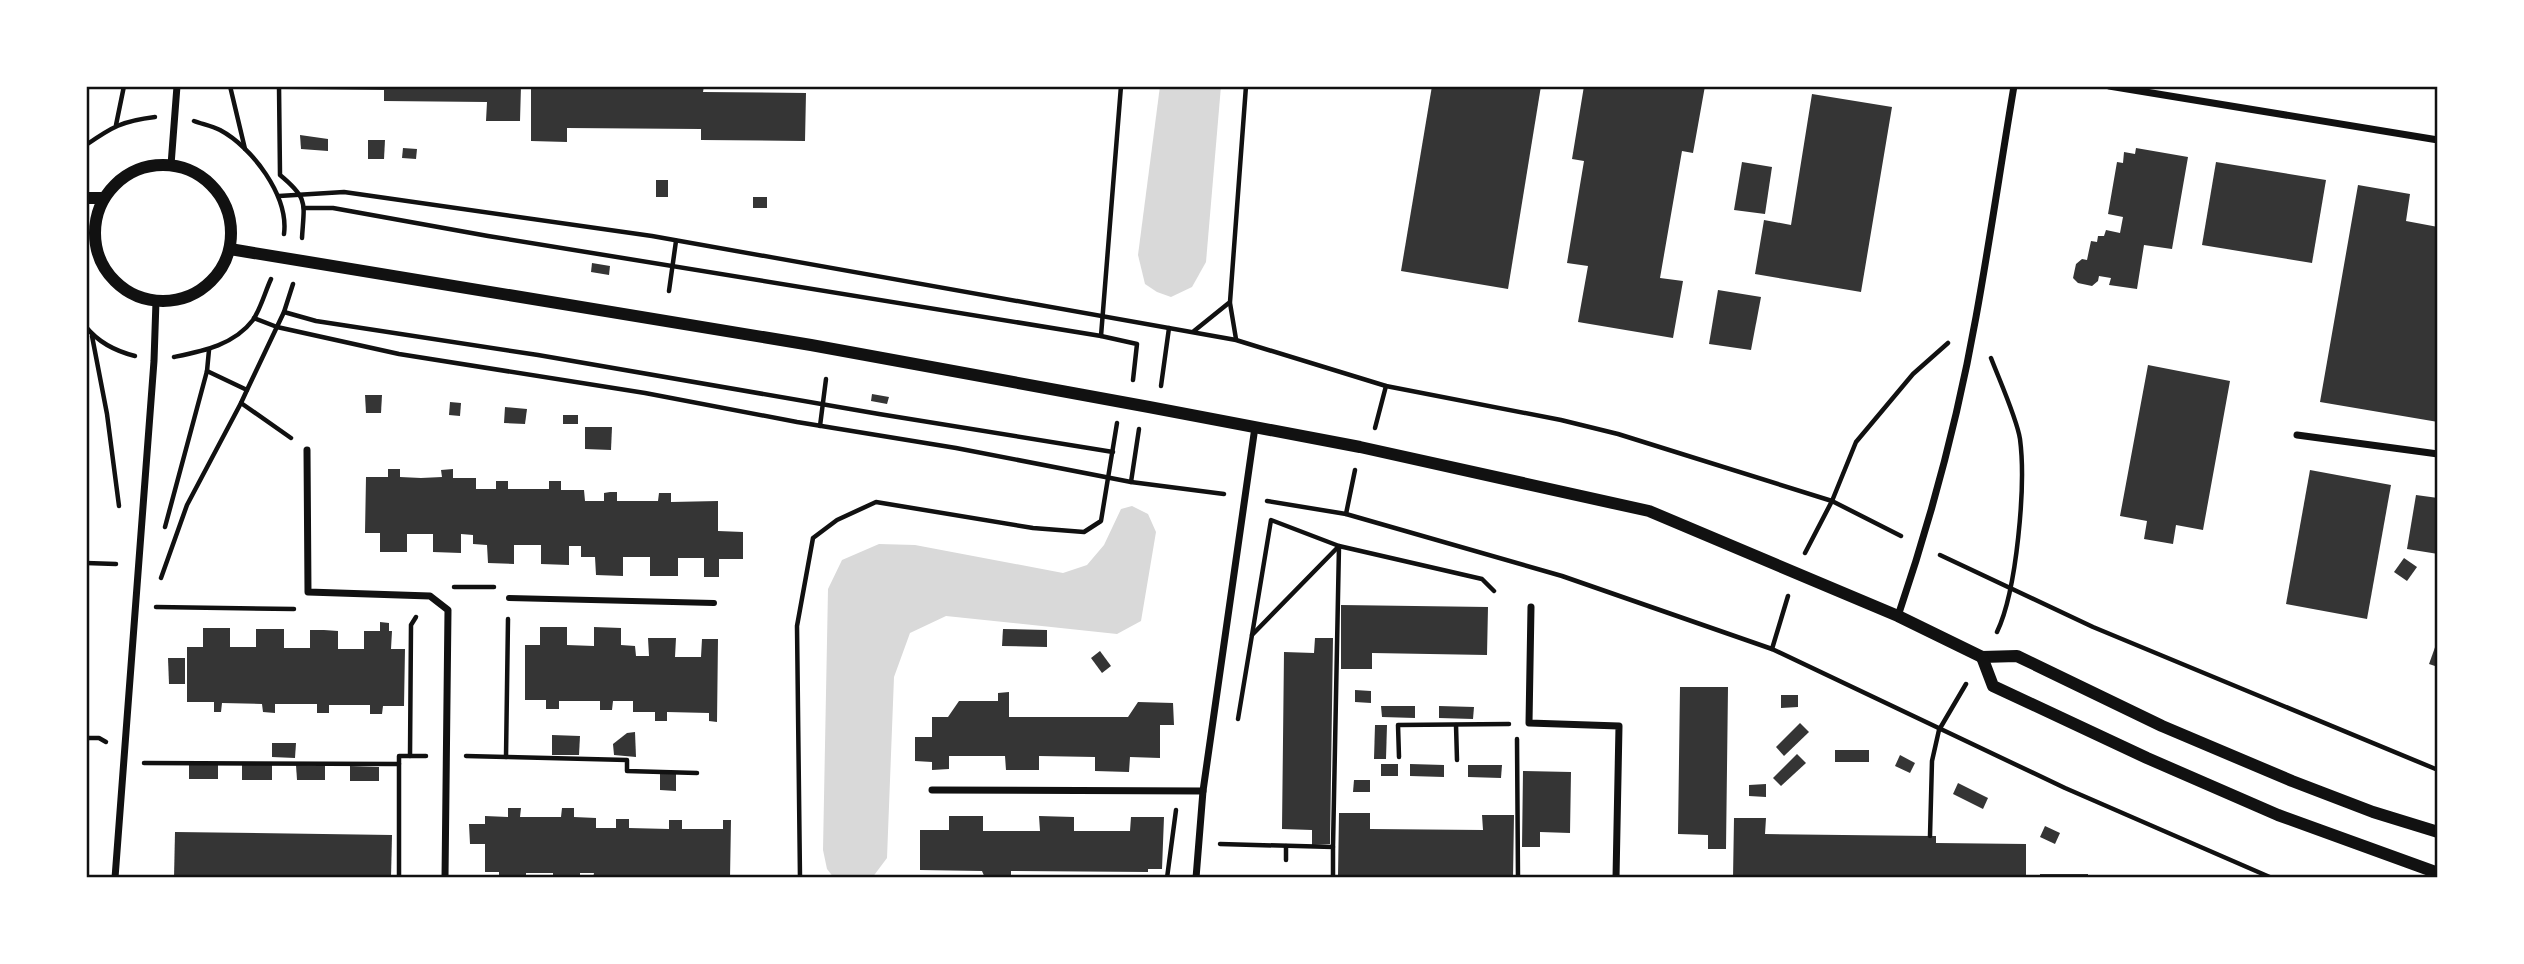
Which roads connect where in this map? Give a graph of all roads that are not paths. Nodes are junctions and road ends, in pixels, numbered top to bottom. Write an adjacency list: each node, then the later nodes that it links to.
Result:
1 (177, 86): 5 (street)
2 (2014, 86): 18 (street)
3 (2109, 86): 4 (street)
4 (2438, 140)
5 (171, 165): 7 (street); 9 (street)
6 (86, 198): 7 (street)
7 (104, 198): 8 (street)
8 (90, 242): 10 (street)
9 (230, 249): 10 (street); 11 (street)
10 (156, 301): 24 (street)
11 (1255, 427): 18 (street); 21 (street)
12 (2297, 435): 14 (street)
13 (307, 450): 25 (street)
14 (2438, 454)
15 (509, 598): 16 (street)
16 (714, 603)
17 (1531, 607): 27 (street)
18 (1898, 616): 19 (street)
19 (1982, 657): 22 (street); 23 (street)
20 (932, 790): 21 (street)
21 (1203, 791): 26 (street)
22 (2438, 832)
23 (2438, 873)
24 (114, 878)
25 (445, 878)
26 (1196, 878)
27 (1616, 878)

